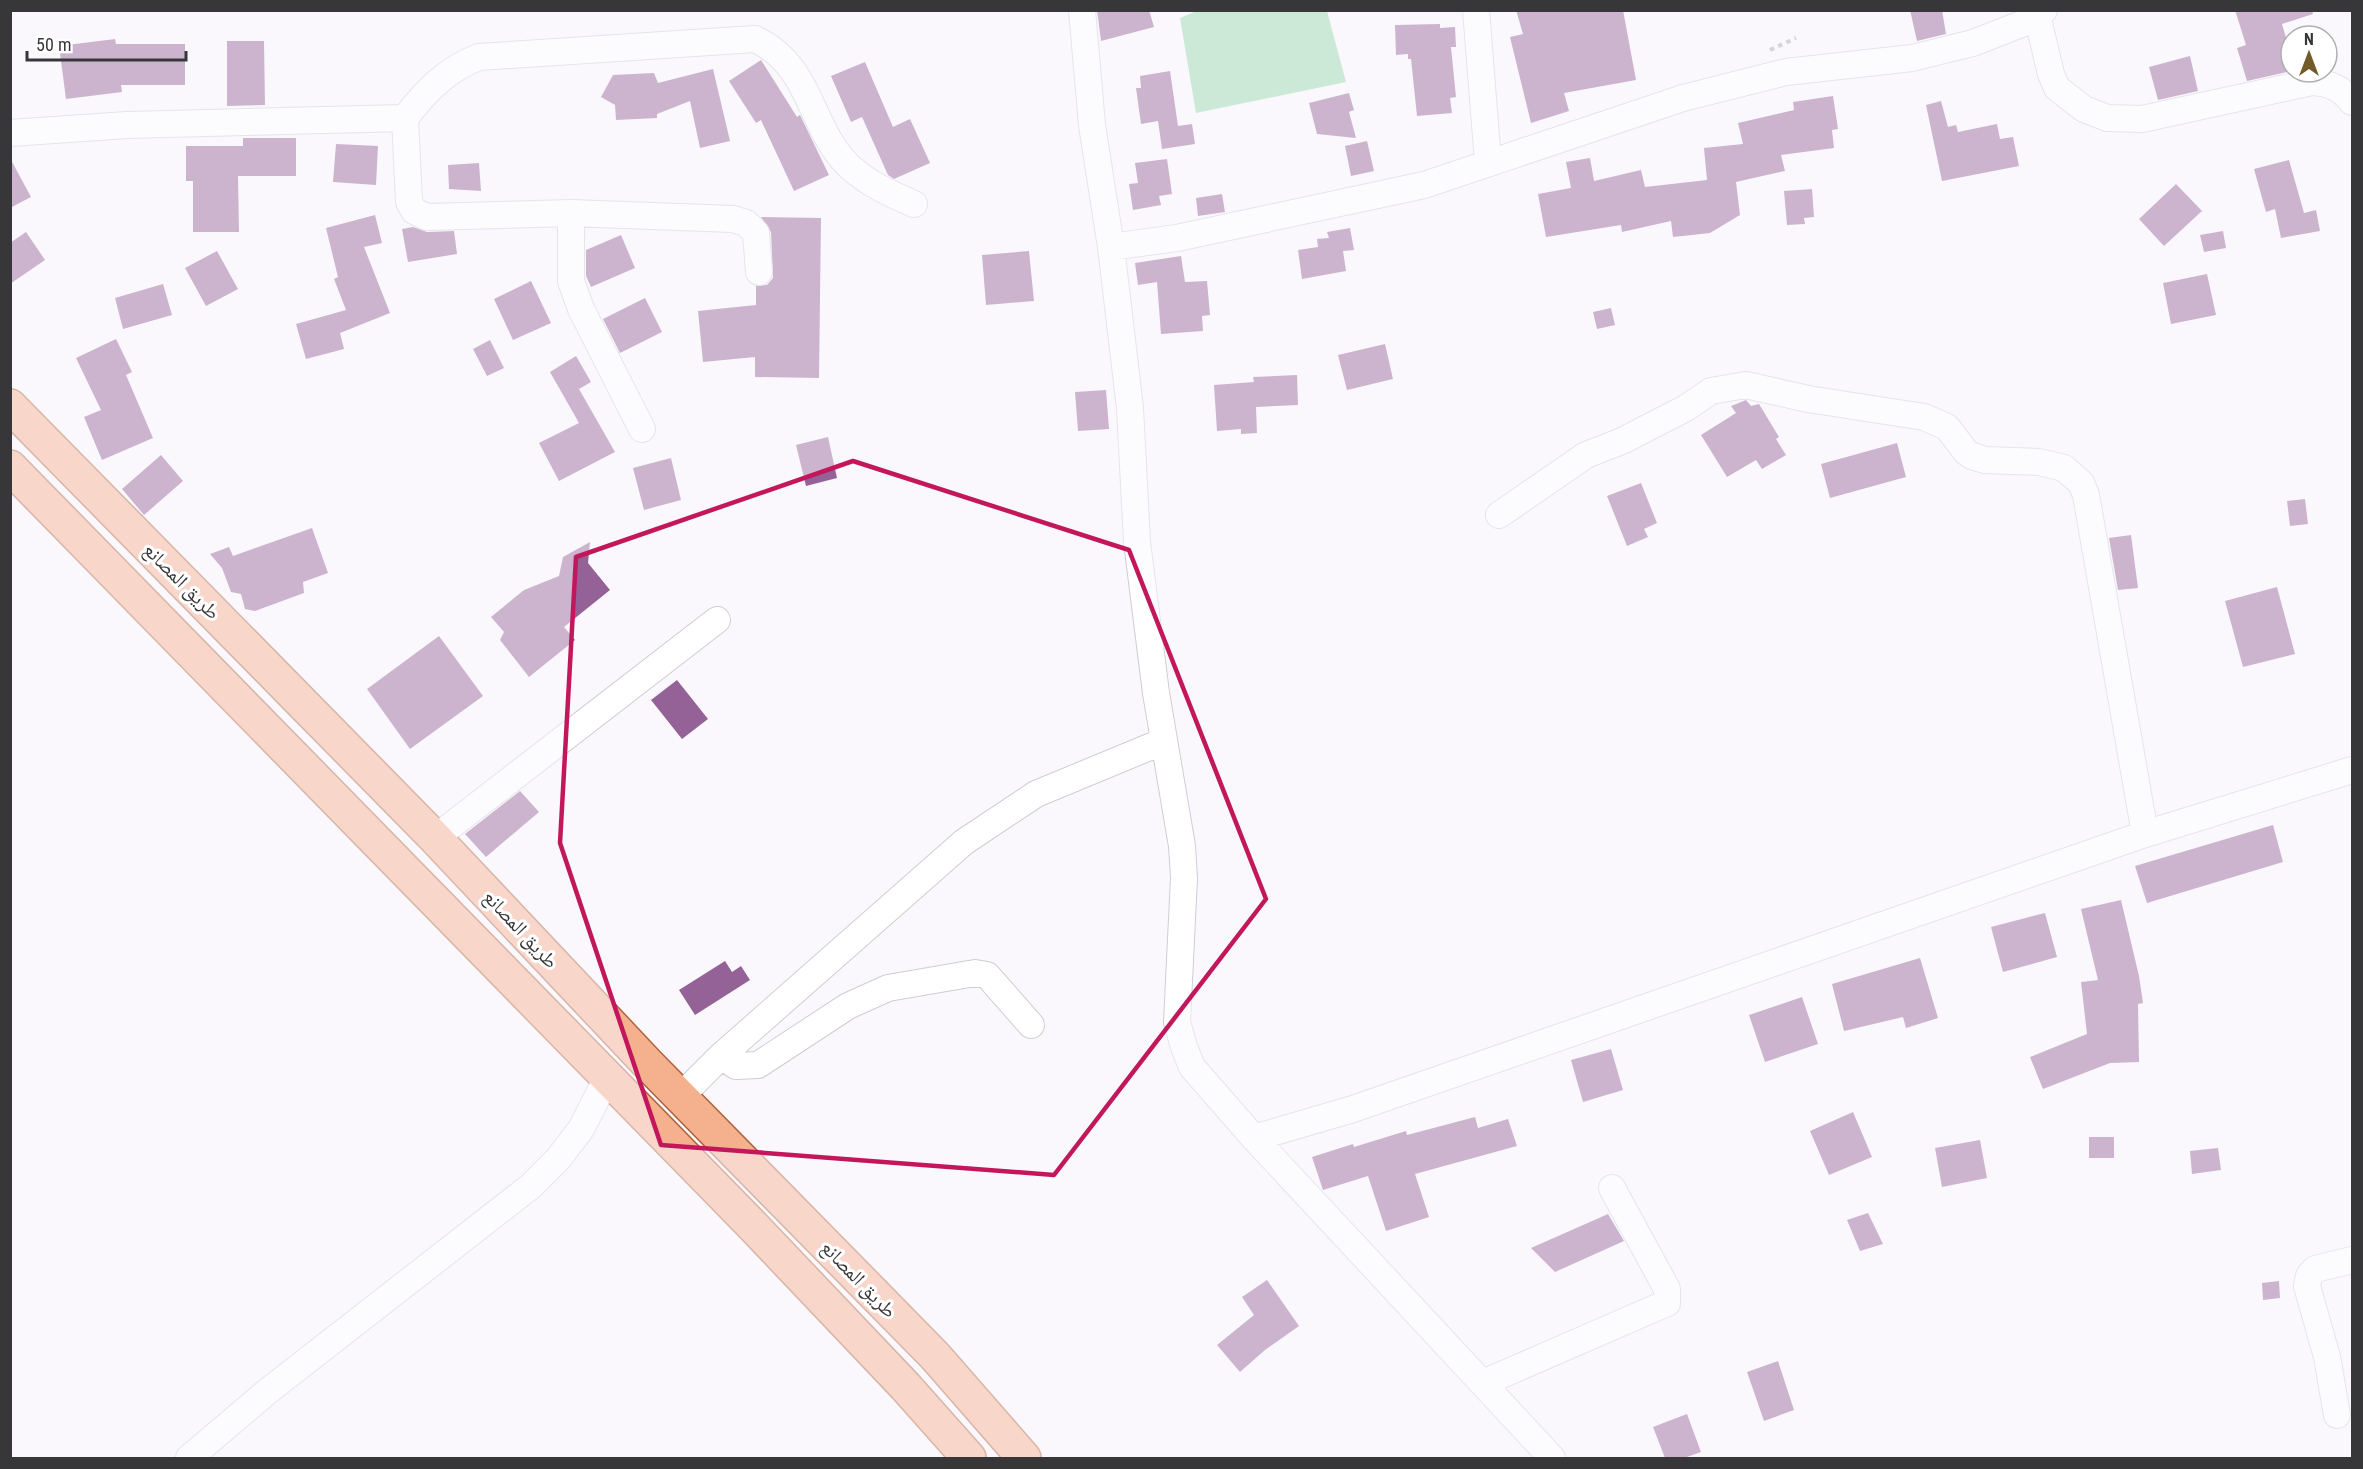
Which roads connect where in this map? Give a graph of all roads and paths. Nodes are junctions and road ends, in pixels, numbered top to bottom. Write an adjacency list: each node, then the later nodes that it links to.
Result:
1 (1082, 10): 10 (street)
2 (1476, 10): 7 (street)
3 (2031, 15): 4 (street); 7 (street)
4 (2352, 102)
5 (405, 118): 6 (street); 8 (street); 9 (street)
6 (10, 133)
7 (1488, 162): 10 (street)
8 (914, 204)
9 (571, 213): 11 (street); 13 (street)
10 (1111, 247): 17 (street)
11 (759, 272)
12 (10, 406): 20 (main road, طريق المصانع)
13 (642, 429)
14 (10, 467): 23 (main road, طريق المصانع)
15 (1499, 515): 19 (street)
16 (717, 620): 20 (street)
17 (1164, 741): 22 (street); 25 (street)
18 (2352, 770): 19 (street)
19 (2145, 834): 25 (street)
20 (435, 838): 24 (main road, طريق المصانع)
21 (1031, 1025): 22 (street)
22 (721, 1056): 24 (street)
23 (608, 1076): 30 (street); 31 (main road, طريق المصانع)
24 (680, 1097): 32 (main road, طريق المصانع)
25 (1254, 1138): 28 (street)
26 (1612, 1188): 28 (street)
27 (2352, 1260): 29 (street)
28 (1483, 1383): 33 (street)
29 (2337, 1415)
30 (189, 1458)
31 (969, 1458)
32 (1024, 1458)
33 (1552, 1458)

